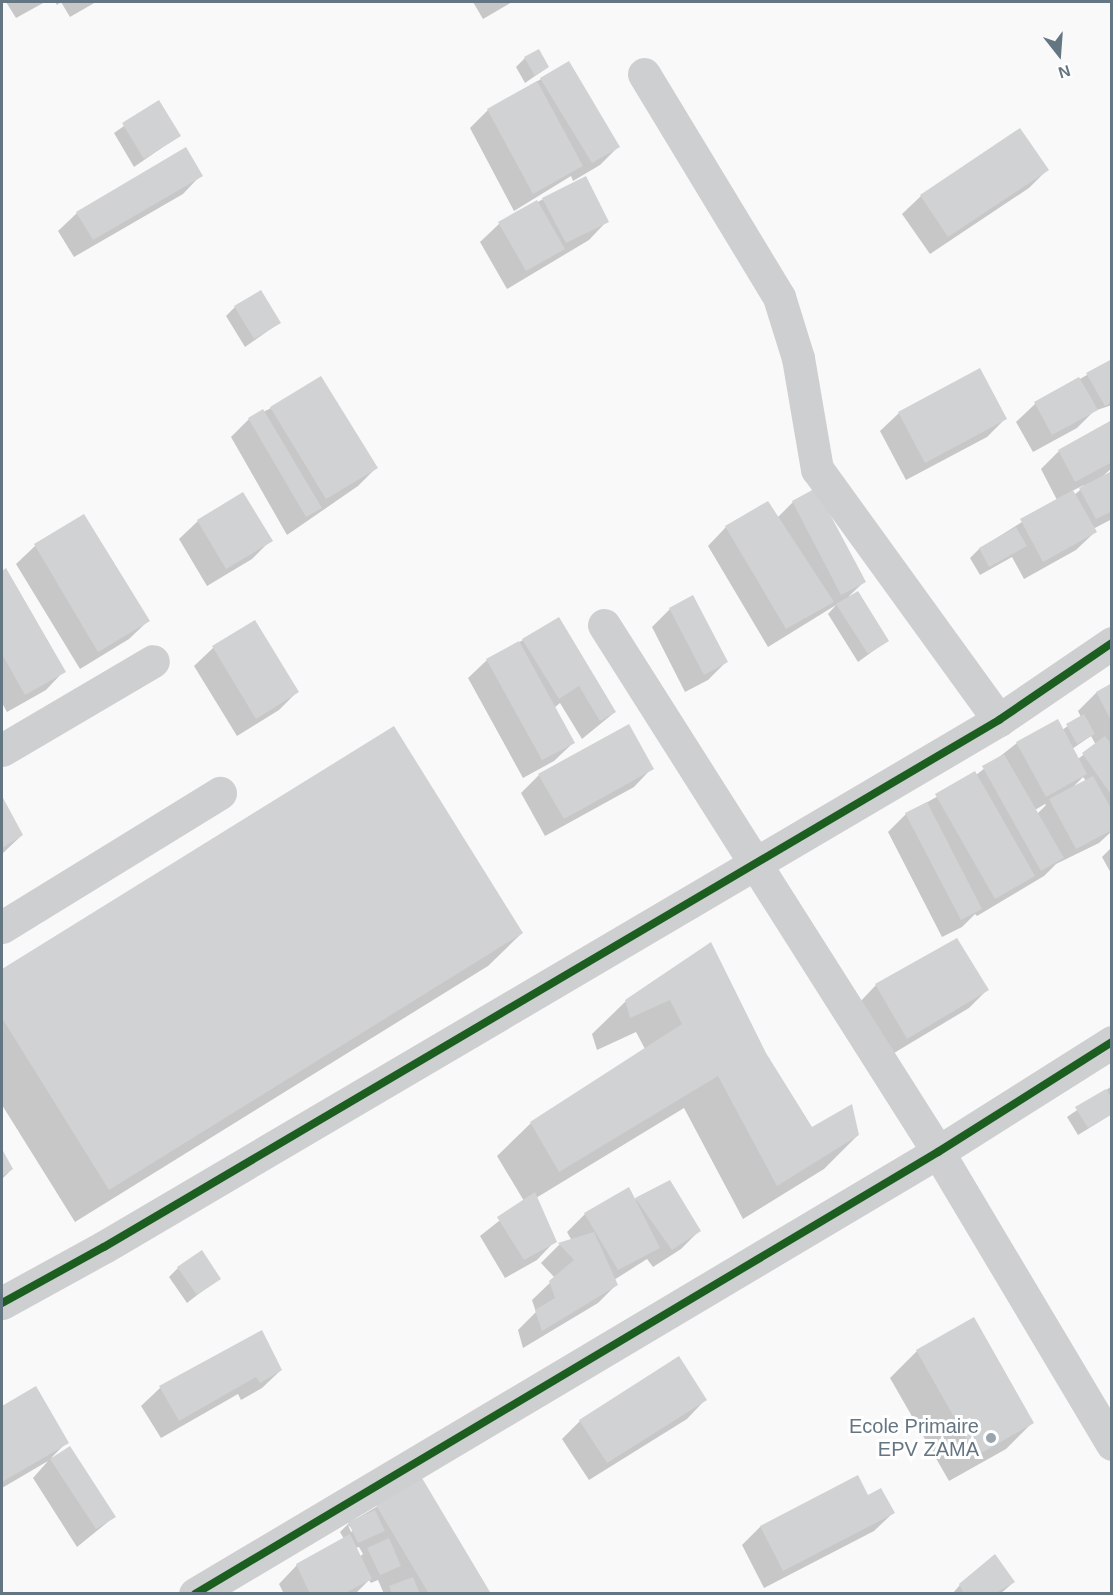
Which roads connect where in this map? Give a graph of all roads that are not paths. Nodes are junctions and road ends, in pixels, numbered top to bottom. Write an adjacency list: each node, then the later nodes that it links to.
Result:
1 (644, 74): 5 (street)
2 (604, 624): 8 (street)
3 (1112, 642): 5 (street)
4 (153, 662): 6 (street)
5 (999, 720): 8 (street)
6 (2, 750)
7 (220, 793): 9 (street)
8 (756, 863): 11 (street); 12 (street)
9 (2, 927)
10 (1112, 1042): 11 (street)
11 (938, 1152): 13 (street); 14 (street)
12 (2, 1303)
13 (1108, 1430)
14 (195, 1593)

